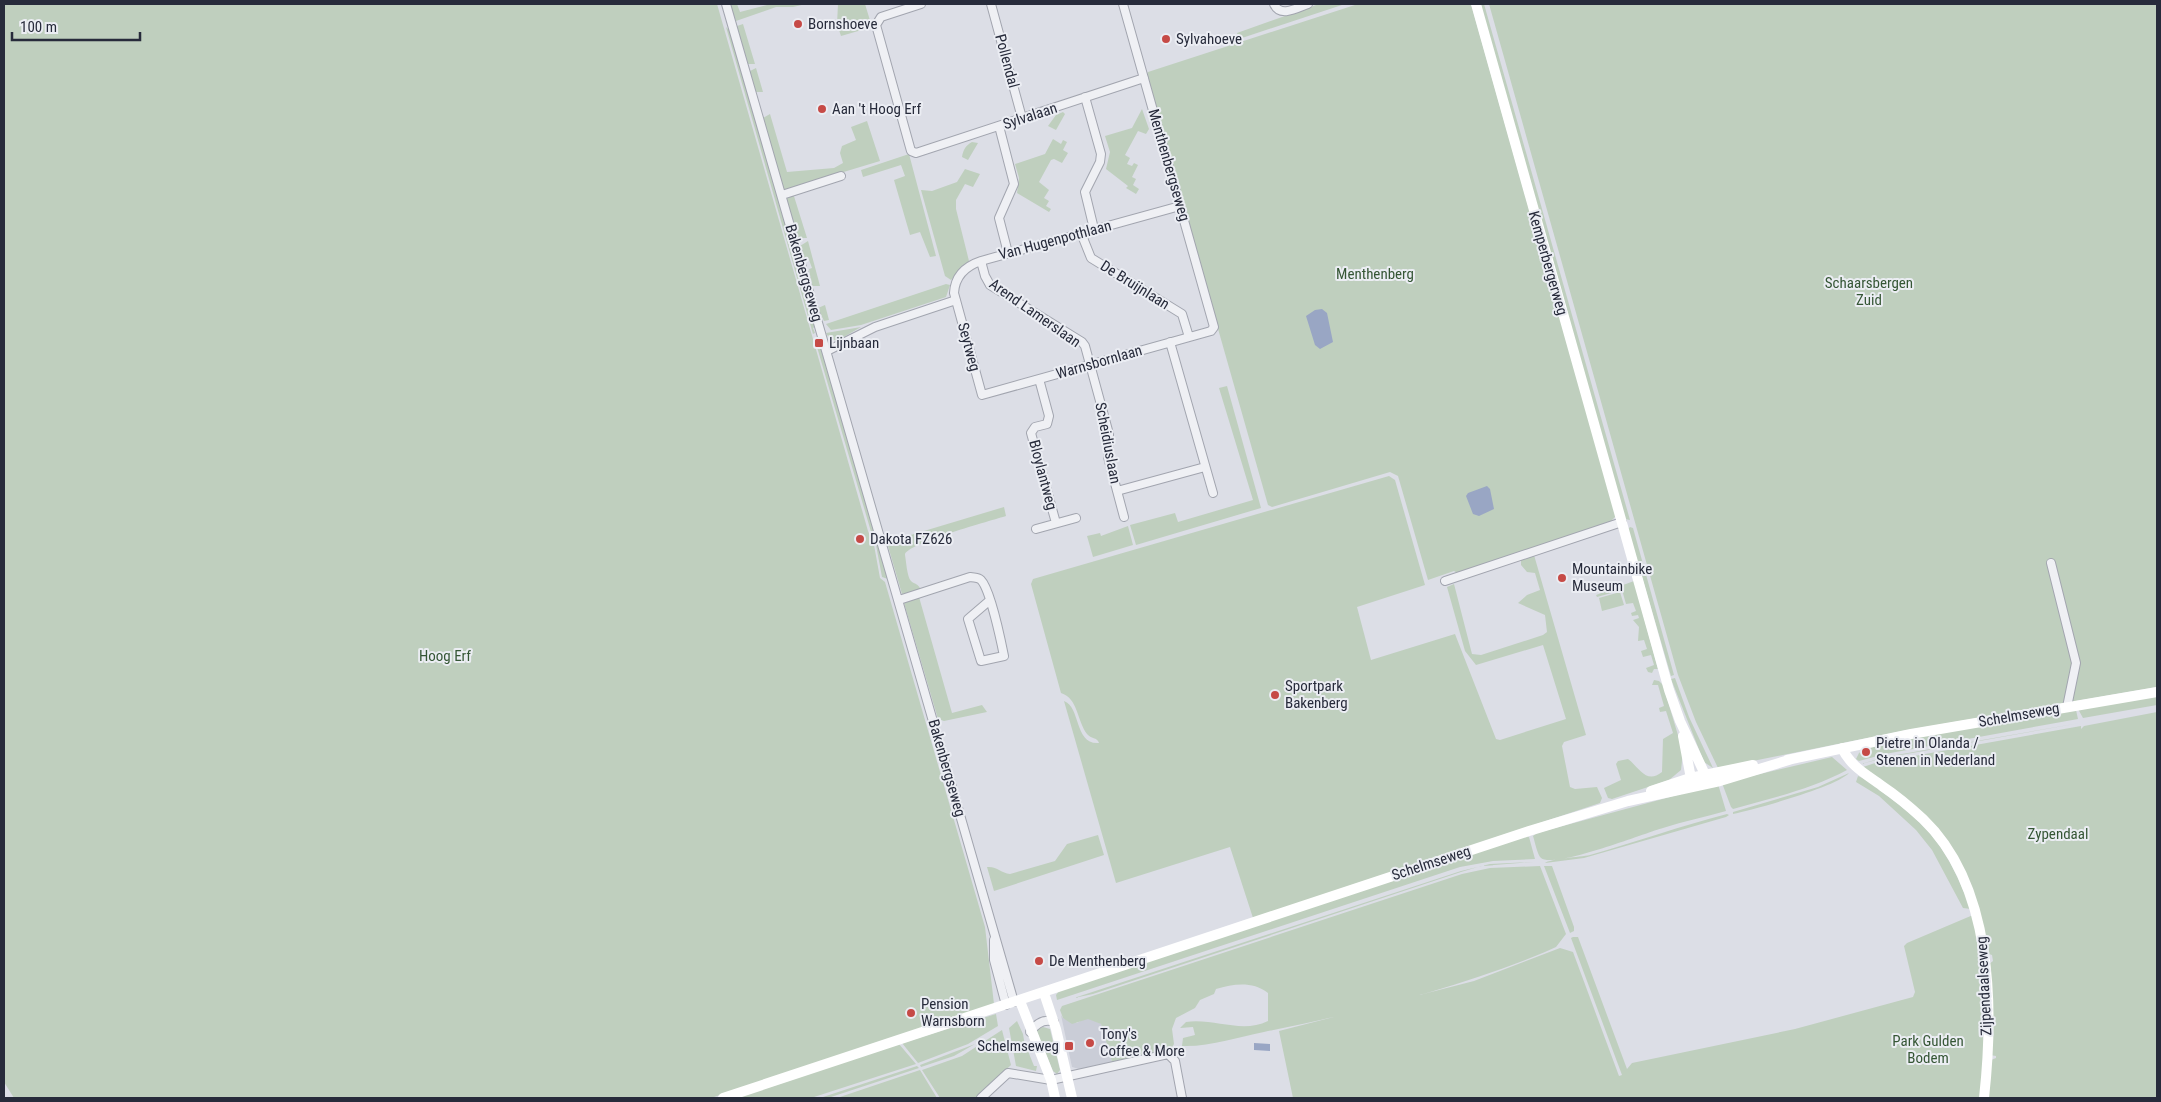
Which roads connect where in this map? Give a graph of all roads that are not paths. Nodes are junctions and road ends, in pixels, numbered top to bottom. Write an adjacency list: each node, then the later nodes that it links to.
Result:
1 (726, 4): 13 (street, Bakenbergseweg)
2 (921, 4): 11 (street, Sylvalaan)
3 (991, 4): 10 (street, Pollendal)
4 (1124, 4): 8 (street, Menthenbergseweg)
5 (1274, 4): 6 (street)
6 (1308, 4)
7 (1476, 4): 32 (main road, Kemperbergerweg)
8 (1144, 78): 9 (street, Sylvalaan); 14 (street, Menthenbergseweg)
9 (1085, 98): 10 (street, Sylvalaan); 15 (street)
10 (1022, 118): 11 (street, Sylvalaan)
11 (999, 126): 17 (street)
12 (841, 176): 13 (street)
13 (782, 195): 23 (street, Bakenbergseweg)
14 (1180, 206): 15 (street, Van Hugenpothlaan); 20 (street, Menthenbergseweg)
15 (1094, 229): 16 (street, Van Hugenpothlaan)
16 (1081, 233): 17 (street, Van Hugenpothlaan); 21 (street, De Bruijnlaan)
17 (1008, 253): 18 (street, Van Hugenpothlaan)
18 (981, 260): 19 (street, Van Hugenpothlaan); 24 (street, Arend Lamerslaan)
19 (956, 300): 23 (street); 26 (street, Seytweg)
20 (1214, 327): 21 (street, Warnsbornlaan)
21 (1189, 337): 22 (street, Warnsbornlaan)
22 (1170, 342): 24 (street, Warnsbornlaan); 27 (street)
23 (827, 351): 37 (street, Bakenbergseweg)
24 (1091, 365): 25 (street, Warnsbornlaan); 28 (street, Scheidiuslaan)
25 (1039, 379): 26 (street, Warnsbornlaan); 33 (street, Bloylantweg)
26 (982, 395)
27 (1205, 467): 28 (street, Scheidiuslaan); 29 (street)
28 (1117, 492): 30 (street, Scheidiuslaan)
29 (1213, 493)
30 (1124, 517)
31 (1076, 518): 33 (street, Bloylantweg)
32 (1622, 522): 36 (street); 41 (main road, Kemperbergerweg)
33 (1056, 523): 34 (street, Bloylantweg)
34 (1036, 529)
35 (2051, 563): 40 (street)
36 (1445, 581)
37 (899, 600): 38 (street); 46 (street, Bakenbergseweg)
38 (989, 601): 38 (street)
39 (2157, 692): 40 (main road, Schelmseweg)
40 (2067, 707): 42 (main road, Schelmseweg)
41 (1680, 721): 43 (main road, Kemperbergerweg); 44 (main road, Kemperbergerweg)
42 (1842, 748): 43 (main road, Schelmseweg); 56 (main road, Zijpendaalseweg)
43 (1708, 779): 44 (main road, Schelmseweg)
44 (1692, 782): 45 (main road, Schelmseweg)
45 (1044, 993): 46 (main road, Schelmseweg); 47 (main road)
46 (1013, 1003): 48 (main road, Bakenbergseweg); 51 (main road, Schelmseweg)
47 (1054, 1022): 48 (street); 49 (main road)
48 (1030, 1032): 50 (main road, Bakenbergseweg)
49 (1068, 1076): 50 (street); 54 (main road); 55 (street)
50 (1051, 1080): 52 (street); 53 (main road, Bakenbergseweg)
51 (723, 1098)
52 (981, 1098)
53 (1055, 1098)
54 (1072, 1098)
55 (1182, 1098)
56 (1984, 1098)

